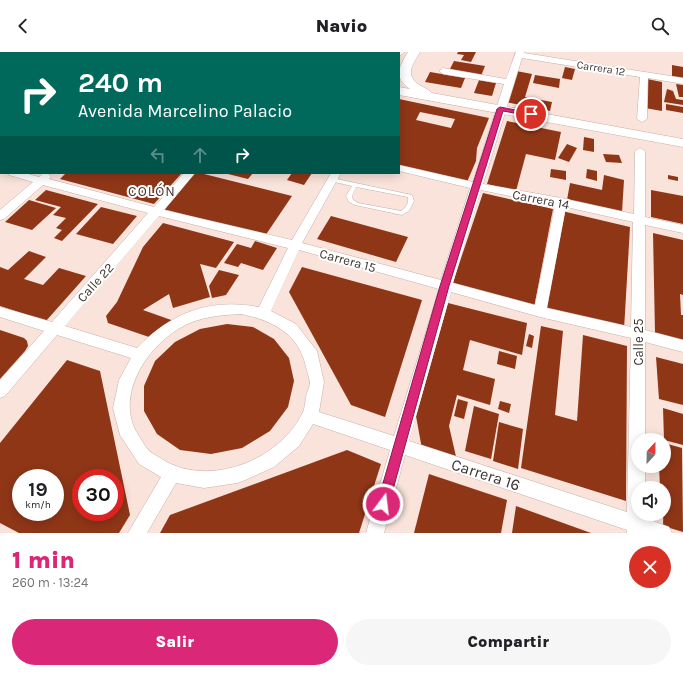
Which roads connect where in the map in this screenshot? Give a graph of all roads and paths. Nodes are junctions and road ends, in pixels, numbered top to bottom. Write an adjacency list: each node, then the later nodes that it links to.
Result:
1 (414, 52): 8 (main road)
2 (520, 54): 4 (street, Carrera 12); 6 (street)
3 (443, 71): 6 (street)
4 (644, 74): 5 (street, Carrera 12); 10 (street)
5 (683, 81)
6 (509, 82): 9 (street)
7 (400, 91): 8 (main road)
8 (430, 96): 9 (main road)
9 (500, 109): 11 (main road); 19 (street)
10 (642, 120)
11 (683, 143)
12 (640, 151): 23 (street, Calle 25)
13 (400, 168): 19 (street, Carrera 14)
14 (21, 174): 17 (street, Carrera 15)
15 (189, 174): 21 (street, Calle 22)
16 (334, 176): 18 (lane); 25 (street)
17 (45, 177): 21 (street, Carrera 15); 22 (street)
18 (355, 184): 18 (lane)
19 (476, 186): 20 (street, Carrera 14); 26 (street)
20 (560, 202): 23 (street, Carrera 14); 28 (street)
21 (157, 212): 25 (street, Carrera 15); 30 (street, Calle 22)
22 (0, 216)
23 (638, 219): 24 (street, Carrera 14); 31 (street, Calle 25)
24 (683, 229)
25 (295, 245): 26 (street, Carrera 15); 29 (street)
26 (445, 286): 28 (street, Carrera 15); 36 (street)
27 (0, 312): 30 (street)
28 (540, 312): 31 (street, Carrera 15)
29 (263, 313): 33 (street); 35 (street)
30 (54, 328): 33 (street); 34 (street, Calle 22)
31 (638, 334): 32 (street, Carrera 15); 38 (street, Calle 25)
32 (683, 346)
33 (140, 355): 37 (street)
34 (0, 390)
35 (310, 416): 36 (street, Carrera 16); 37 (street)
36 (399, 445): 38 (street, Carrera 16); 40 (street)
37 (172, 474): 39 (street)
38 (636, 529): 41 (street, Carrera 16)
39 (137, 533)
40 (375, 533)
41 (663, 533)

